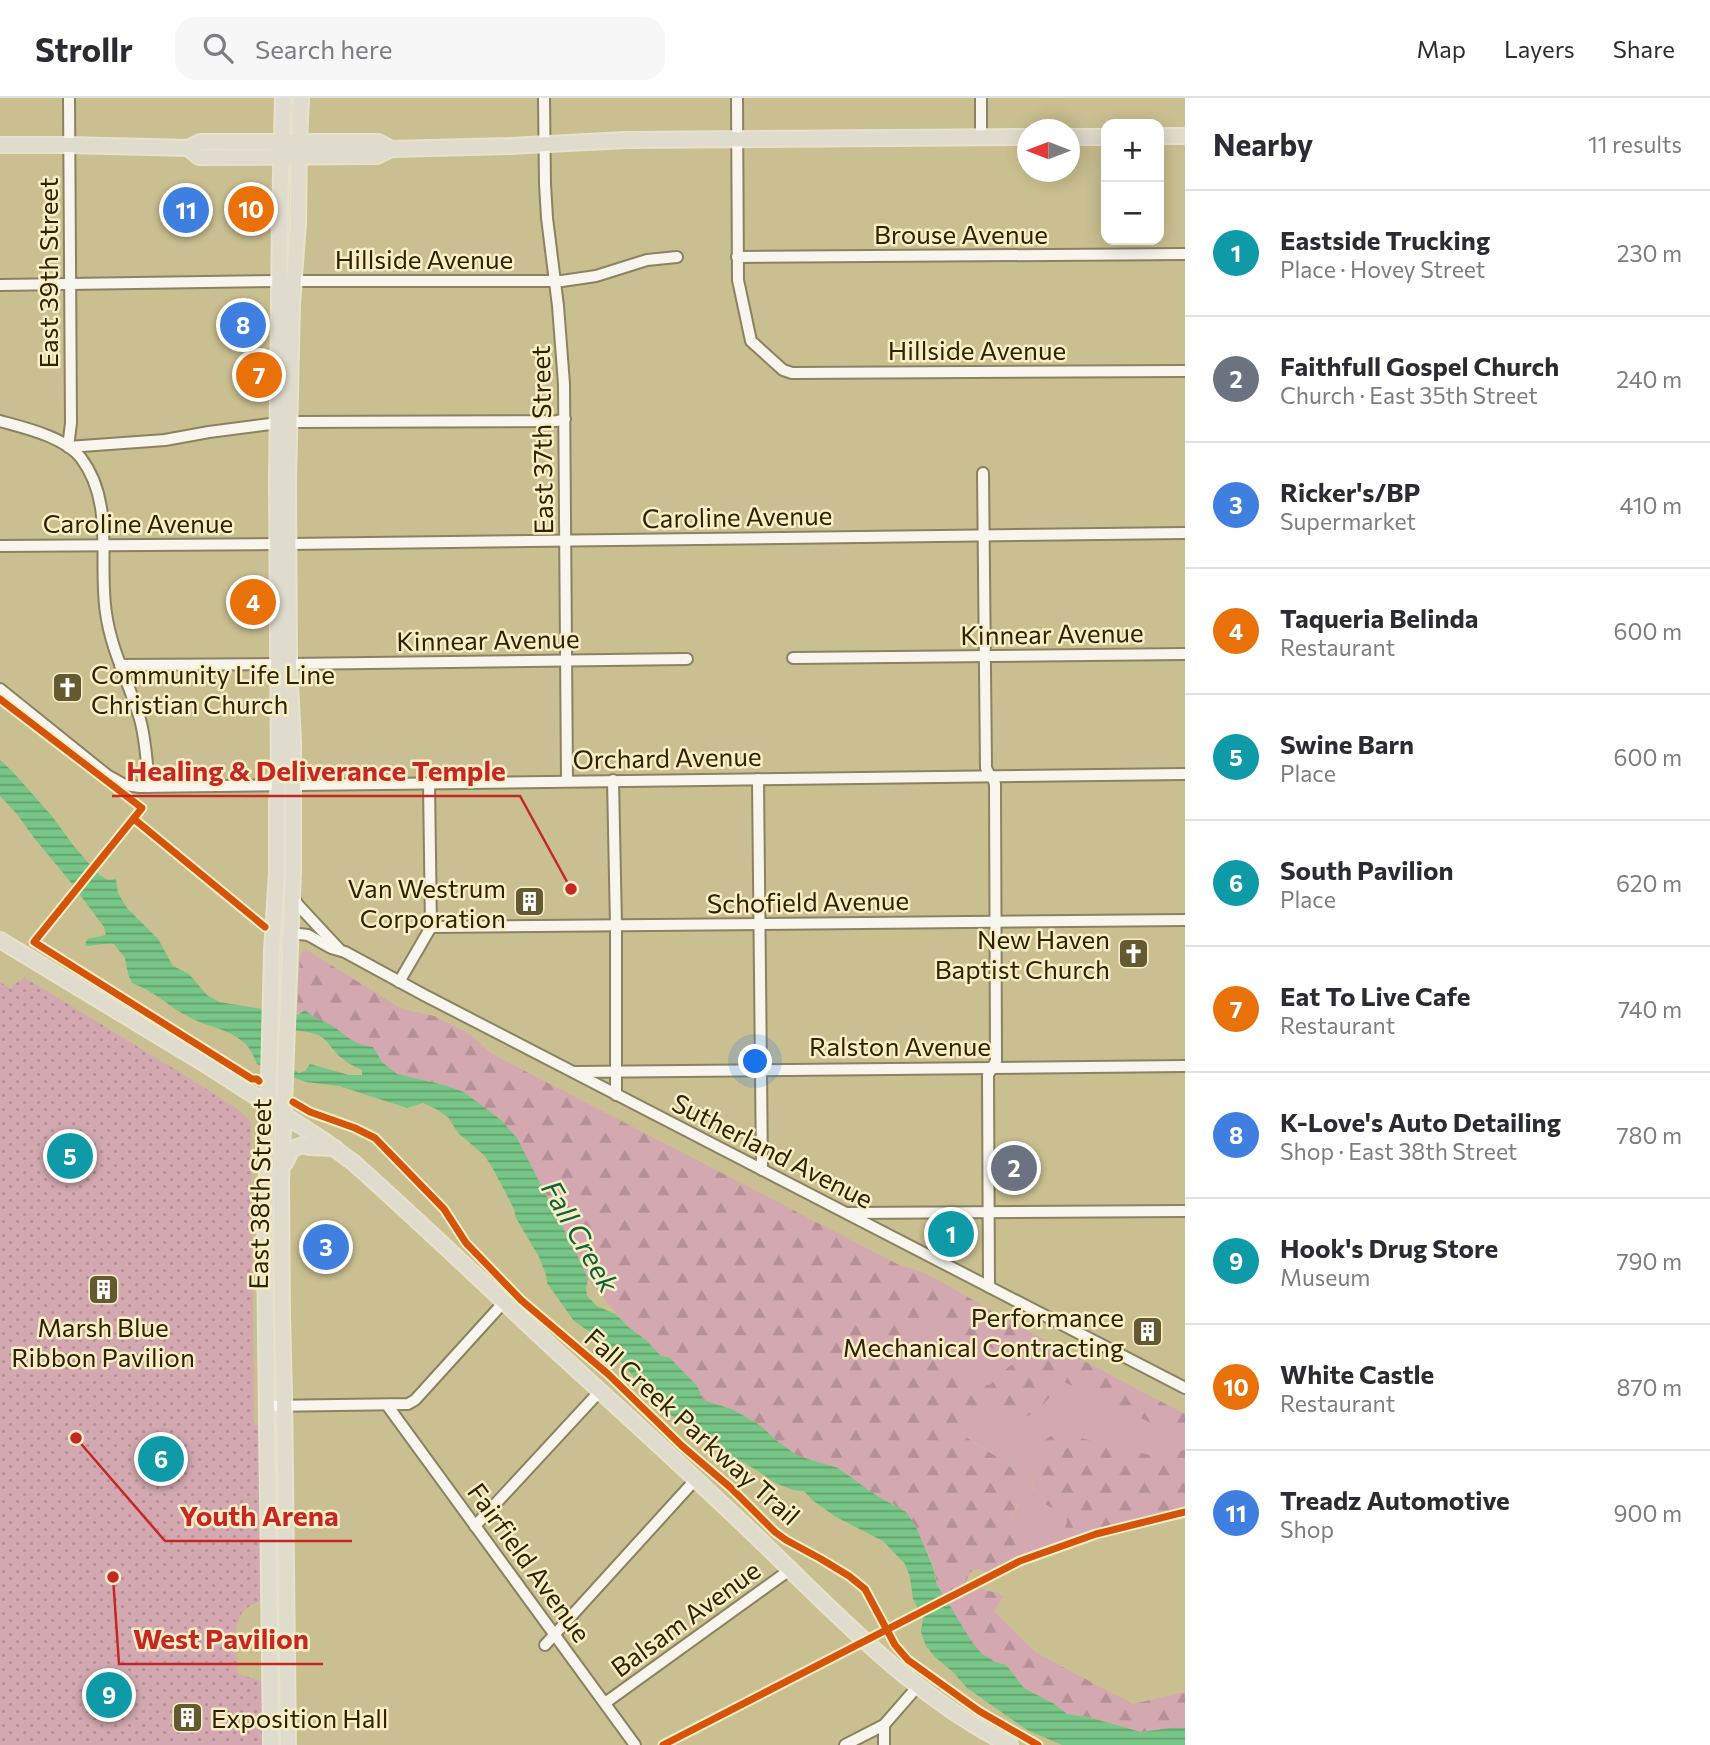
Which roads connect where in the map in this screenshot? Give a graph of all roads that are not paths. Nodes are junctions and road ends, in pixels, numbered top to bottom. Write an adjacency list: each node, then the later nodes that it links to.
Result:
1 (69, 98): 16 (street, East 39th Street)
2 (283, 98): 17 (main road, East 38th Street)
3 (301, 98): 18 (main road, East 38th Street)
4 (544, 98): 14 (street, East 37th Street)
5 (737, 98): 13 (street)
6 (981, 98): 11 (street)
7 (1164, 136): 8 (main road)
8 (1185, 136)
9 (1080, 137): 10 (main road)
10 (1101, 137)
11 (981, 138): 12 (main road); 13 (main road)
12 (1017, 138)
13 (737, 140): 14 (main road); 21 (street)
14 (544, 144): 18 (main road); 24 (street, East 37th Street)
15 (0, 145): 16 (main road)
16 (69, 145): 17 (main road); 25 (street, East 39th Street)
17 (282, 150): 18 (main road); 22 (main road, East 38th Street)
18 (298, 150): 23 (main road, East 38th Street)
19 (1185, 254): 21 (street, Brouse Avenue)
20 (677, 257): 24 (street, Hillside Avenue)
21 (737, 257): 27 (street, Hillside Avenue)
22 (279, 281): 25 (street); 30 (main road, East 38th Street)
23 (294, 281): 24 (street, Hillside Avenue); 30 (main road, East 38th Street)
24 (555, 281): 28 (street, East 37th Street)
25 (71, 284): 26 (street); 31 (street, East 39th Street)
26 (0, 285)
27 (1185, 371)
28 (565, 419): 30 (street); 35 (street, East 37th Street)
29 (0, 421): 31 (street)
30 (283, 422): 31 (street); 36 (main road, East 38th Street)
31 (68, 447): 37 (street)
32 (983, 473): 34 (street)
33 (1185, 533): 34 (street, Caroline Avenue)
34 (984, 536): 35 (street, Caroline Avenue); 40 (street)
35 (566, 541): 36 (street, Caroline Avenue); 43 (street, East 37th Street)
36 (283, 544): 37 (street, Caroline Avenue); 44 (main road, East 38th Street)
37 (103, 545): 38 (street, Caroline Avenue); 45 (street)
38 (0, 546)
39 (1185, 654): 40 (street, Kinnear Avenue)
40 (985, 656): 41 (street, Kinnear Avenue); 48 (street)
41 (793, 658)
42 (687, 659): 43 (street, Kinnear Avenue)
43 (566, 661): 44 (street, Kinnear Avenue); 51 (street, East 37th Street)
44 (283, 664): 45 (street, Kinnear Avenue); 53 (main road, East 38th Street)
45 (120, 665): 54 (street)
46 (0, 689): 54 (street, Orchard Avenue)
47 (1185, 774): 48 (street, Orchard Avenue)
48 (991, 776): 49 (street, Orchard Avenue); 57 (street)
49 (758, 779): 50 (street, Orchard Avenue); 58 (street)
50 (613, 780): 51 (street, Orchard Avenue); 59 (street)
51 (567, 781): 52 (street, Orchard Avenue)
52 (429, 783): 53 (street, Orchard Avenue); 60 (street)
53 (286, 785): 54 (street, Orchard Avenue); 55 (main road, East 38th Street); 71 (main road, East 38th Street)
54 (149, 787)
55 (292, 896): 61 (main road, East 38th Street); 63 (street, Sutherland Avenue)
56 (1185, 920): 57 (street, Schofield Avenue)
57 (996, 922): 58 (street, Schofield Avenue); 66 (street)
58 (760, 924): 59 (street, Schofield Avenue); 67 (street)
59 (616, 926): 60 (street, Schofield Avenue); 68 (street)
60 (431, 928): 64 (street)
61 (290, 933): 63 (street, Sutherland Avenue); 72 (main road, East 38th Street)
62 (0, 940): 71 (main road)
63 (341, 951): 64 (street, Sutherland Avenue)
64 (399, 982): 69 (street, Sutherland Avenue)
65 (1185, 1066): 66 (street, Ralston Avenue)
66 (993, 1067): 67 (street, Ralston Avenue); 77 (street)
67 (761, 1069): 68 (street, Ralston Avenue); 74 (street)
68 (617, 1071): 69 (street, Ralston Avenue); 70 (street)
69 (573, 1072): 70 (street, Sutherland Avenue)
70 (617, 1095): 74 (street, Sutherland Avenue)
71 (268, 1106): 72 (main road); 84 (main road, East 38th Street)
72 (284, 1116): 73 (main road); 75 (main road, East 38th Street)
73 (335, 1148): 75 (main road); 80 (main road)
74 (762, 1170): 78 (street, Sutherland Avenue)
75 (281, 1182): 85 (main road, East 38th Street)
76 (1185, 1211): 77 (street)
77 (988, 1212): 78 (street); 79 (street)
78 (846, 1213): 79 (street, Sutherland Avenue)
79 (989, 1287): 81 (street, Sutherland Avenue)
80 (505, 1302): 82 (main road); 83 (street)
81 (1185, 1388)
82 (600, 1391): 86 (main road); 87 (street)
83 (387, 1405): 85 (street); 87 (street, Fairfield Avenue)
84 (267, 1406): 85 (street); 90 (main road, East 38th Street)
85 (285, 1406): 91 (main road, East 38th Street)
86 (696, 1479): 88 (main road); 89 (street)
87 (475, 1526): 89 (street, Fairfield Avenue)
88 (791, 1569): 93 (main road); 94 (street, Balsam Avenue)
89 (555, 1634): 92 (street); 94 (street, Fairfield Avenue)
90 (270, 1645): 91 (street); 96 (main road, East 38th Street)
91 (287, 1645): 97 (main road, East 38th Street)
92 (545, 1645)
93 (918, 1686): 95 (street); 101 (main road)
94 (605, 1703): 98 (street, Fairfield Avenue)
95 (884, 1725): 99 (street); 100 (street)
96 (271, 1745)
97 (288, 1745)
98 (635, 1745)
99 (845, 1745)
100 (884, 1745)
101 (1010, 1745)

